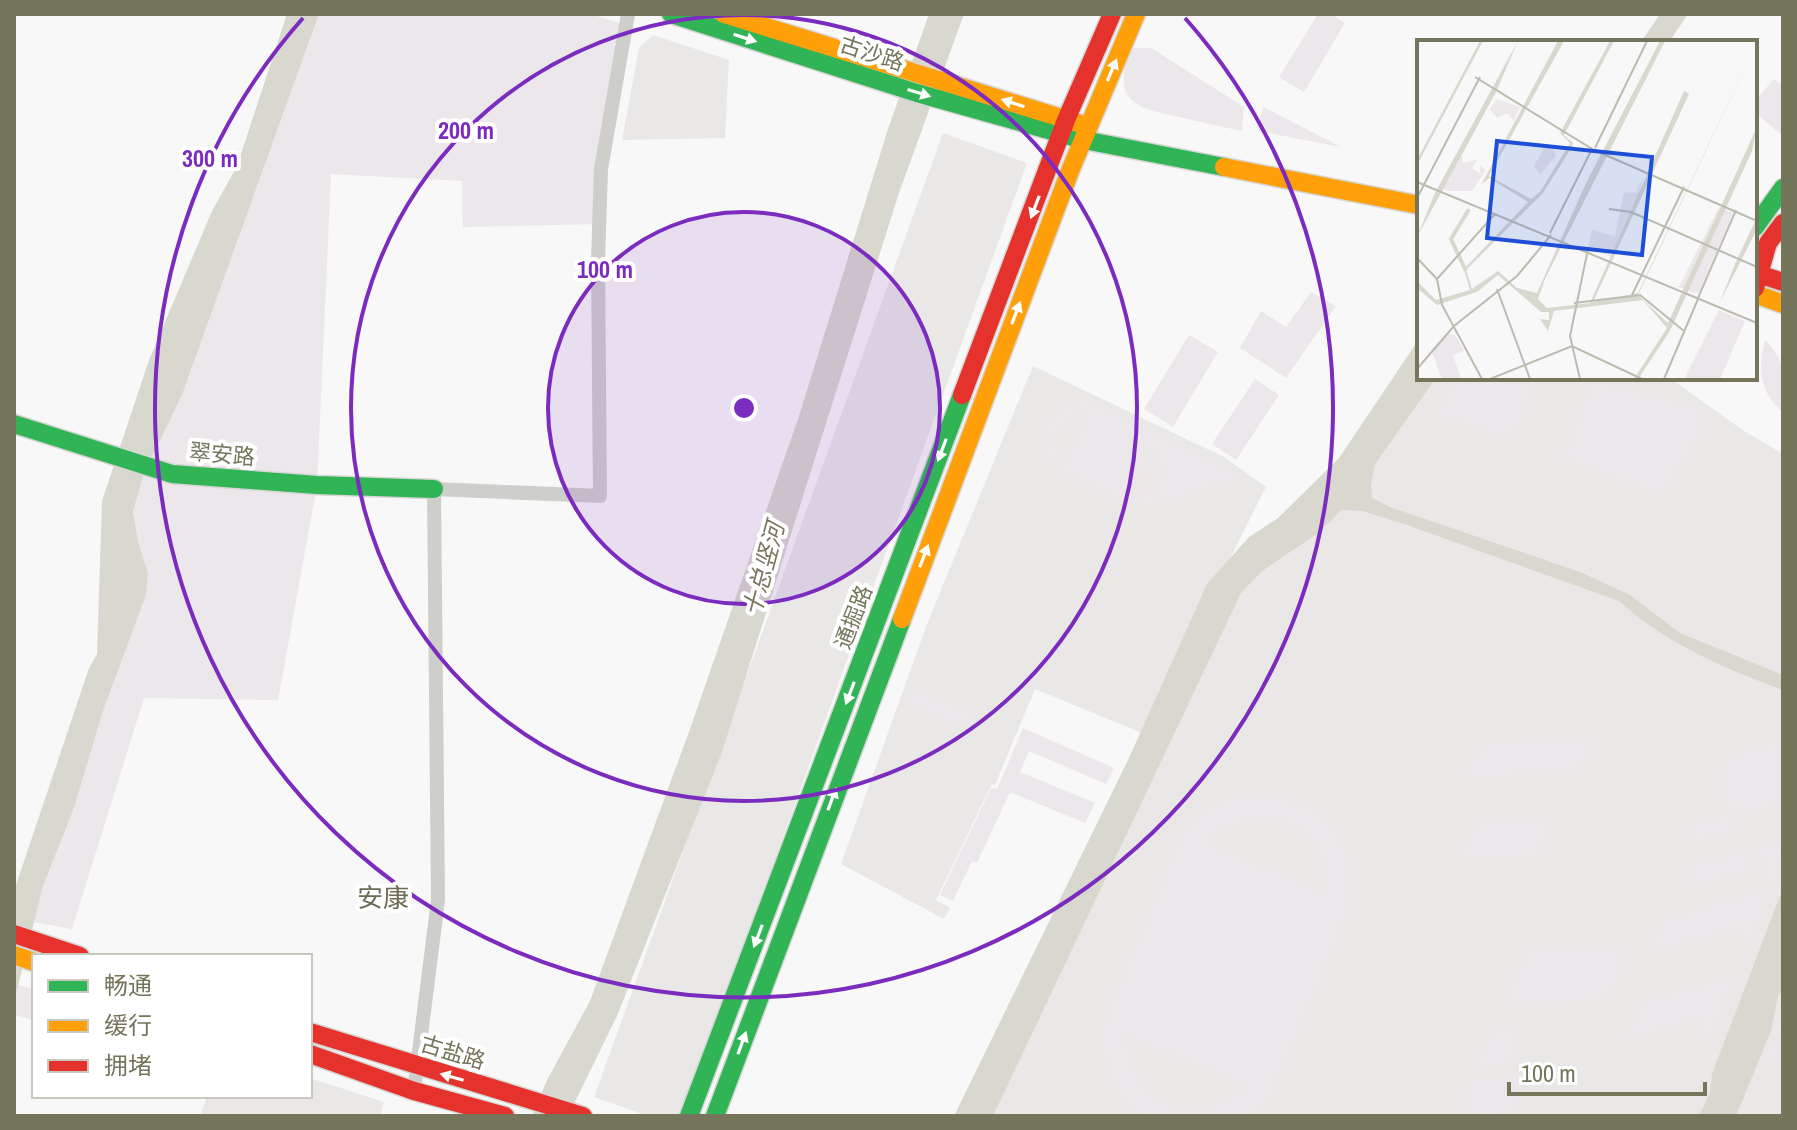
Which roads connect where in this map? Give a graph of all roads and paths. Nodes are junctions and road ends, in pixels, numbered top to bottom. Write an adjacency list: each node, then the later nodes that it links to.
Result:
1 (628, 14): 20 (street)
2 (671, 14): 6 (main road, 古沙路, one-way to 6)
3 (724, 14): 6 (main road, 古沙路)
4 (1112, 14): 7 (main road, 通掘路)
5 (1136, 14): 8 (main road, 通掘路, one-way to 5)
6 (884, 73): 7 (main road, 古沙路)
7 (1064, 127): 8 (main road, 古沙路); 29 (main road, 通掘路, one-way to 29)
8 (1086, 133): 10 (main road); 11 (main road); 30 (main road, 通掘路, one-way to 8)
9 (1783, 188): 13 (main road)
10 (1417, 192)
11 (1417, 205)
12 (1783, 223): 14 (main road)
13 (1757, 224)
14 (1757, 275)
15 (1757, 278): 16 (main road)
16 (1783, 282)
17 (1757, 295): 18 (main road)
18 (1783, 304)
19 (14, 424): 20 (main road, 翠安路)
20 (434, 489): 25 (street)
21 (14, 934): 22 (main road)
22 (74, 954)
23 (312, 1033): 25 (main road, 古盐路)
24 (312, 1055): 26 (main road)
25 (418, 1067): 26 (street); 28 (main road, 古盐路, one-way to 25)
26 (414, 1091): 27 (main road)
27 (505, 1116)
28 (583, 1116)
29 (689, 1116)
30 (715, 1116)

